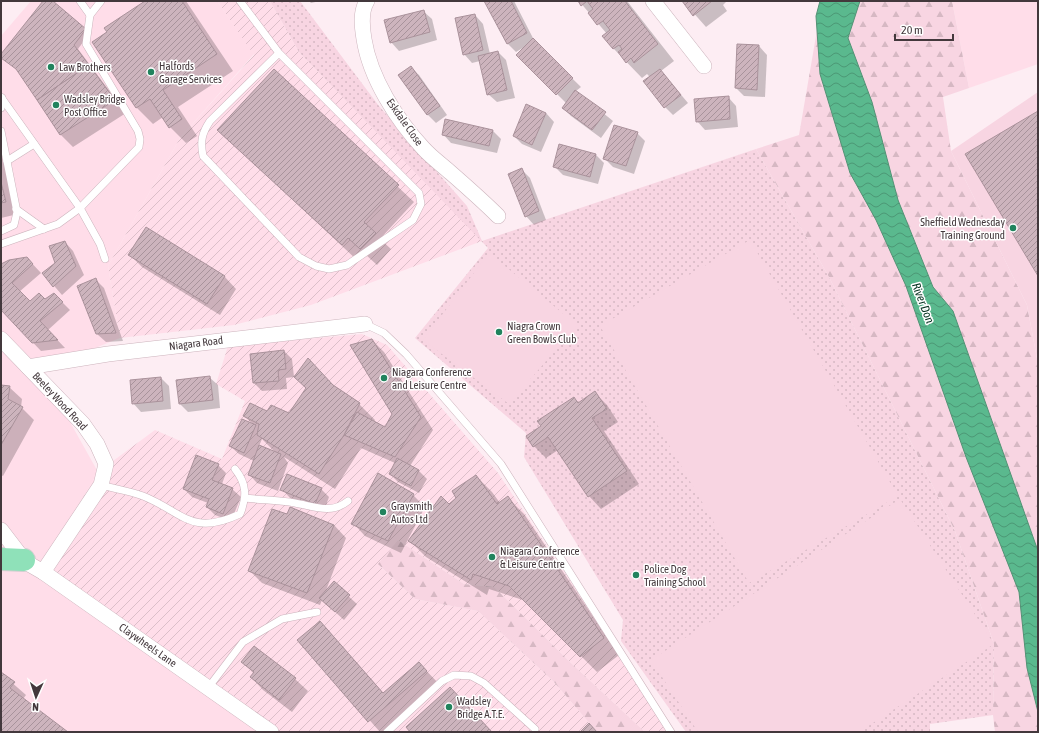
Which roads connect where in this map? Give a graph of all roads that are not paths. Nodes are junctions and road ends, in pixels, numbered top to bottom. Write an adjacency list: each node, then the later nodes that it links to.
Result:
1 (80, 1): 6 (lane)
2 (101, 1): 6 (lane)
3 (240, 1): 7 (lane)
4 (367, 1): 16 (street, Eskdale Close)
5 (653, 1): 8 (street)
6 (90, 15): 14 (lane)
7 (279, 53): 7 (lane)
8 (704, 66)
9 (1, 98): 10 (lane); 12 (lane)
10 (1, 108)
11 (1, 131): 13 (lane)
12 (34, 144): 13 (lane); 14 (lane)
13 (7, 162): 15 (lane)
14 (80, 208): 17 (lane); 20 (lane)
15 (16, 209): 17 (lane); 18 (lane)
16 (498, 216)
17 (44, 229): 19 (lane)
18 (1, 231)
19 (1, 244)
20 (105, 259)
21 (365, 324): 23 (street, Niagara Road); 38 (lane)
22 (1, 339): 23 (street, Beeley Wood Road)
23 (28, 367): 25 (street, Beeley Wood Road)
24 (235, 469): 26 (lane)
25 (101, 485): 26 (lane); 32 (street, Beeley Wood Road)
26 (245, 498): 27 (lane)
27 (348, 501)
28 (1, 530): 31 (street, Claywheels Lane)
29 (1, 550): 31 (street, Claywheels Lane)
30 (1, 559): 31 (highway)
31 (24, 560): 32 (street, Claywheels Lane)
32 (43, 572): 34 (street, Claywheels Lane)
33 (317, 612): 34 (lane)
34 (208, 688): 36 (street, Claywheels Lane)
35 (535, 729): 37 (lane)
36 (271, 732)
37 (387, 732)
38 (672, 732)

